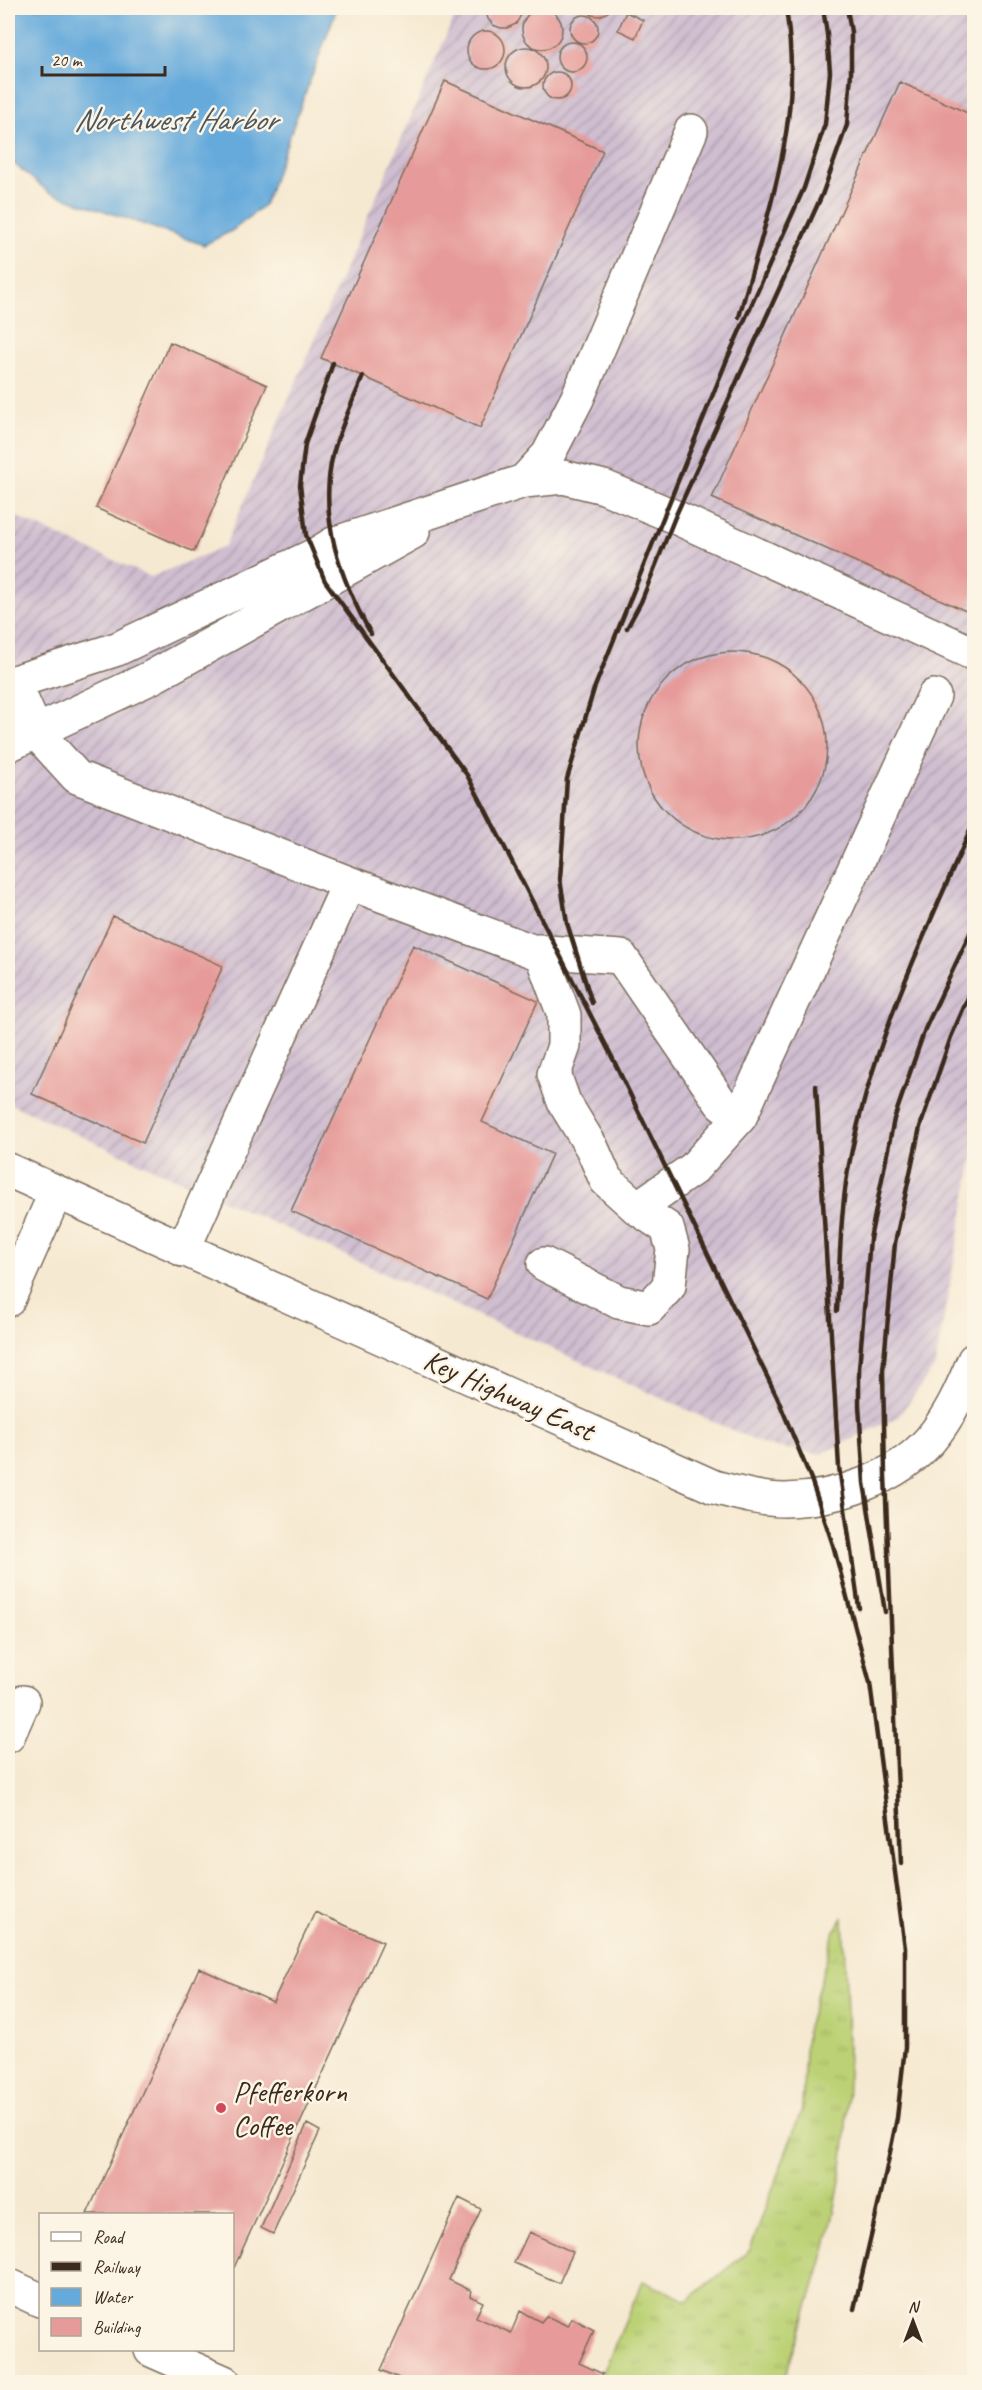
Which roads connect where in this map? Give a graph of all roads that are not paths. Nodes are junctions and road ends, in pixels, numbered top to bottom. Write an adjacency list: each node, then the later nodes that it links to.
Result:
1 (691, 131): 2 (street)
2 (524, 481): 3 (street); 4 (street)
3 (483, 494): 5 (street); 7 (street)
4 (975, 654)
5 (11, 683): 7 (street)
6 (934, 696): 10 (street)
7 (22, 738): 8 (street)
8 (349, 883): 9 (street); 14 (street)
9 (540, 951): 10 (street); 13 (street)
10 (740, 1117): 13 (street)
11 (8, 1170): 12 (street, Key Highway East)
12 (56, 1192): 14 (street, Key Highway East); 16 (street)
13 (636, 1208): 15 (street)
14 (183, 1250): 17 (street, Key Highway East)
15 (544, 1264)
16 (8, 1300)
17 (975, 1360)
18 (23, 1702): 19 (street)
19 (8, 1736)
20 (8, 2285): 21 (street)
21 (39, 2300)
22 (155, 2351): 23 (street)
23 (224, 2382)

